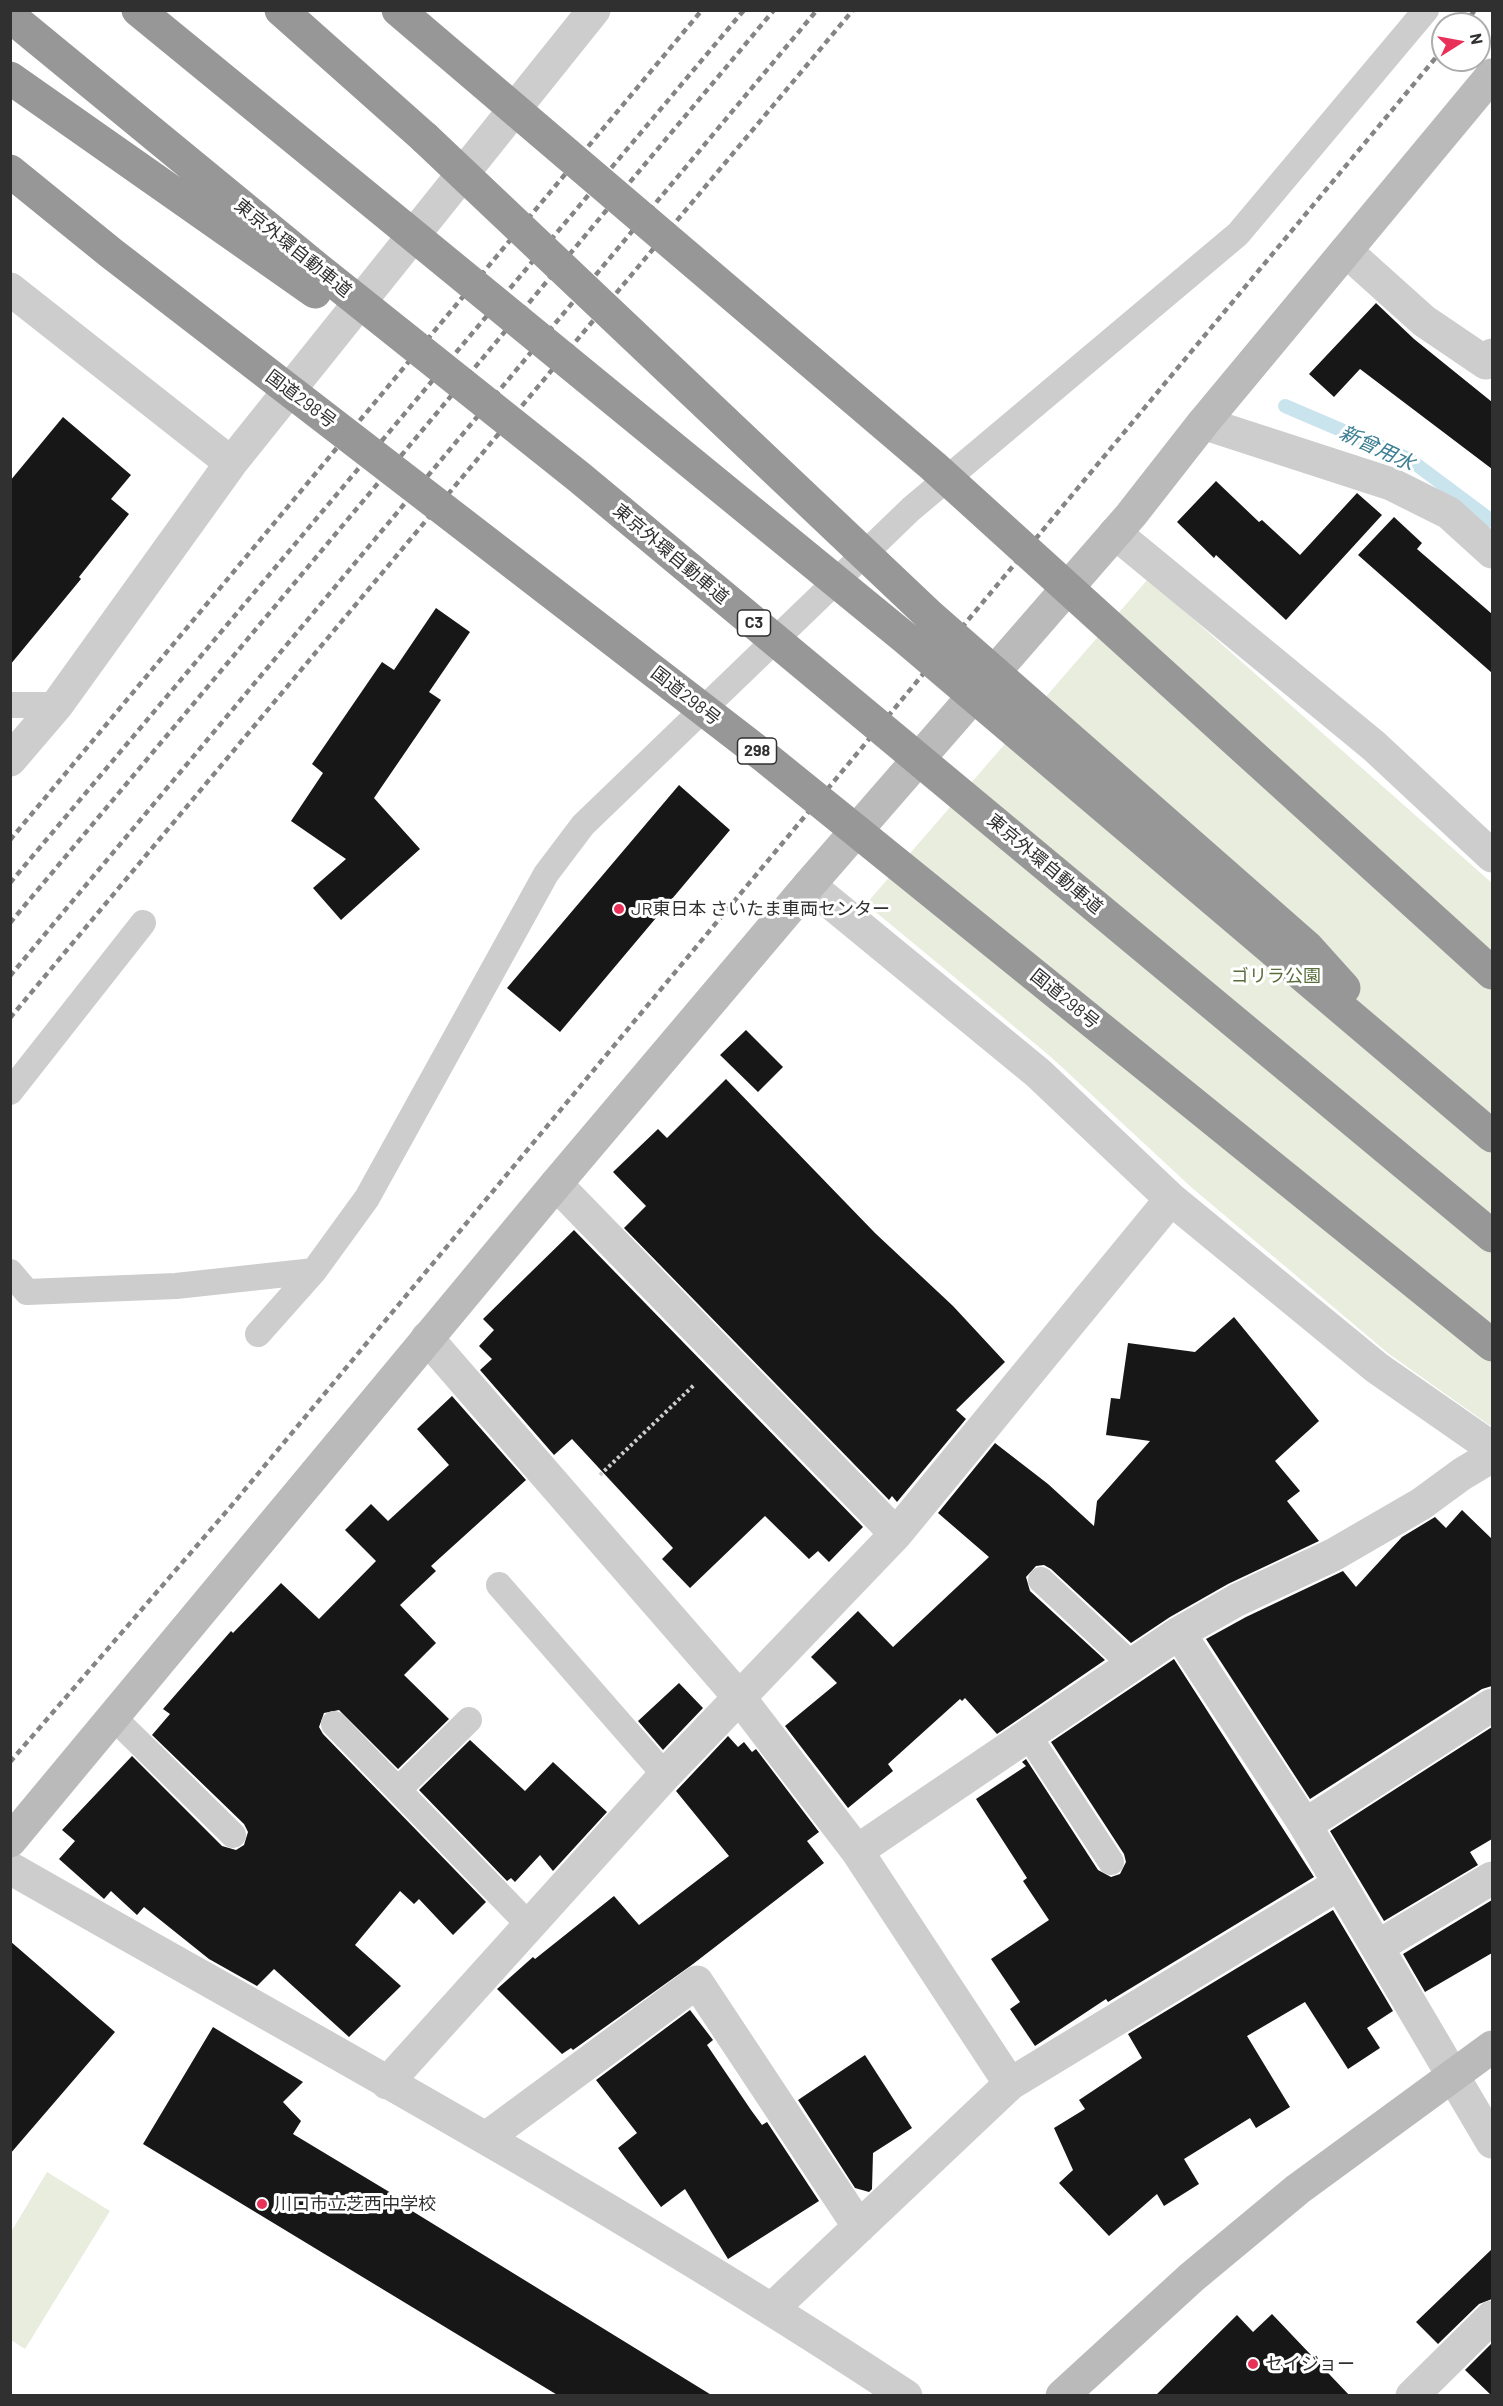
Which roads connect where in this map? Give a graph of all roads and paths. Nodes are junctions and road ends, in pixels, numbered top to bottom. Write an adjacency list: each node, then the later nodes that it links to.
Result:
1 (138, 10): 25 (highway, bridge)
2 (281, 10): 25 (highway, bridge)
3 (398, 10): 24 (highway, bridge)
4 (594, 10): 14 (street)
5 (1426, 10): 31 (lane)
6 (10, 16): 15 (highway, 東京外環自動車道 / C3, bridge)
7 (1492, 75): 10 (street)
8 (10, 78): 15 (highway, bridge)
9 (10, 171): 35 (highway, 国道298号 / 298, bridge)
10 (1346, 251): 12 (street); 13 (street)
11 (10, 289): 14 (street)
12 (1492, 355)
13 (1203, 423): 16 (street); 17 (street)
14 (231, 463): 19 (street)
15 (579, 477): 30 (highway, 東京外環自動車道 / C3, bridge)
16 (1115, 533): 21 (street); 22 (street)
17 (1492, 552)
18 (10, 705): 19 (lane)
19 (57, 705): 20 (street)
20 (10, 760)
21 (1488, 843)
22 (809, 885): 28 (street); 29 (street)
23 (143, 923): 26 (lane)
24 (1492, 973)
25 (1425, 1080): 27 (highway, bridge)
26 (10, 1092)
27 (1492, 1136)
28 (556, 1185): 34 (street); 36 (street)
29 (1171, 1199): 37 (street); 40 (street)
30 (1492, 1236)
31 (314, 1271): 32 (lane); 33 (lane)
32 (10, 1272)
33 (258, 1334)
34 (426, 1338): 39 (street); 47 (street)
35 (1492, 1345)
36 (723, 1358): 39 (path); 40 (street)
37 (1492, 1448)
38 (1492, 1456): 43 (street)
39 (571, 1502): 45 (street)
40 (896, 1534): 45 (street)
41 (1041, 1580): 44 (lane)
42 (499, 1585): 51 (lane)
43 (1179, 1633): 44 (street); 53 (street)
44 (1132, 1665): 50 (street)
45 (739, 1696): 51 (street); 56 (street)
46 (1492, 1705): 53 (street)
47 (113, 1717): 54 (lane); 55 (street)
48 (469, 1720): 52 (lane)
49 (334, 1724): 52 (lane)
50 (1028, 1736): 56 (street); 57 (lane)
51 (665, 1775): 61 (street)
52 (398, 1790): 61 (lane)
53 (1305, 1825): 60 (street)
54 (233, 1835)
55 (10, 1841)
56 (857, 1851): 66 (street)
57 (1111, 1862)
58 (10, 1868): 65 (street)
59 (1492, 1878): 62 (street)
60 (1339, 1884): 62 (street); 66 (street)
61 (530, 1926): 65 (street)
62 (1377, 1947): 64 (street)
63 (1492, 2047): 64 (street)
64 (1451, 2075): 68 (street); 73 (street)
65 (387, 2084): 67 (street)
66 (1010, 2084): 69 (street)
67 (486, 2138): 69 (street); 70 (street)
68 (1492, 2142)
69 (859, 2227): 70 (street)
70 (773, 2308): 72 (street)
71 (1492, 2316): 74 (street)
72 (906, 2396)
73 (1062, 2396)
74 (1412, 2396)

